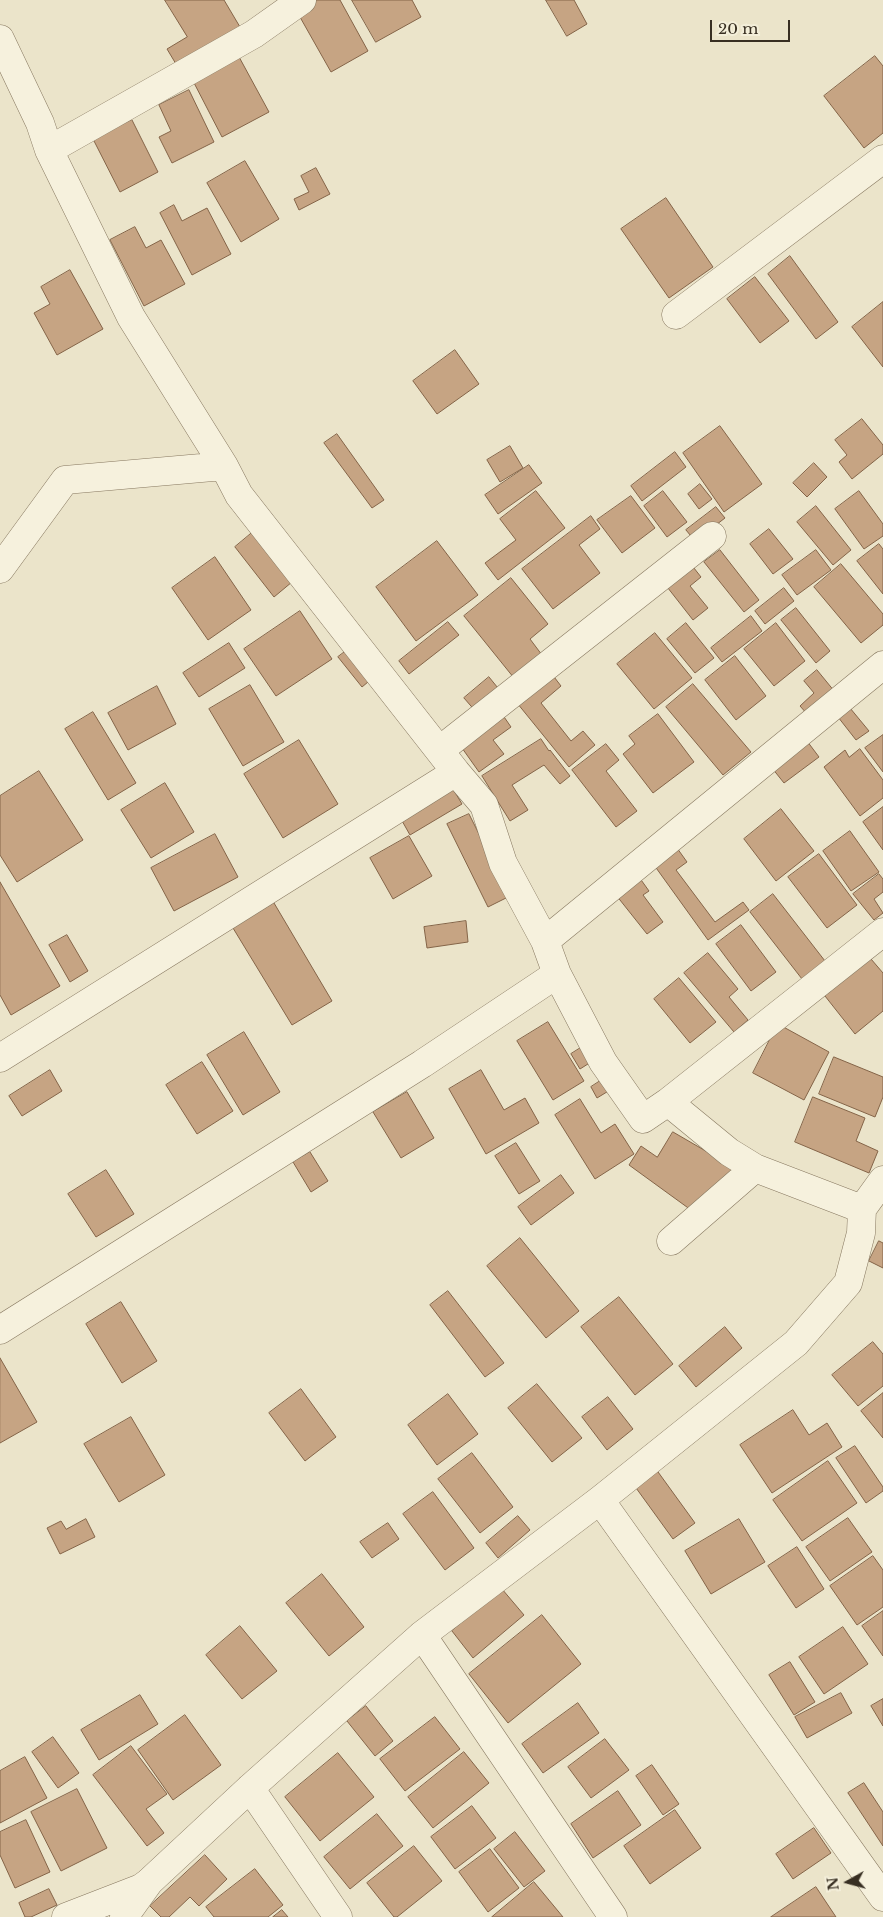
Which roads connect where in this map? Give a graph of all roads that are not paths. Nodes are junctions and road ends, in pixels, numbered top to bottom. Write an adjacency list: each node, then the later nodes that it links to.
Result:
1 (302, 0): 3 (street)
2 (0, 39): 3 (street)
3 (49, 150): 6 (street)
4 (883, 159): 5 (street)
5 (676, 315)
6 (224, 466): 8 (street); 10 (street)
7 (712, 536): 10 (street)
8 (0, 569)
9 (883, 665): 13 (street)
10 (440, 750): 11 (street)
11 (456, 772): 13 (street); 15 (street)
12 (883, 932): 16 (street)
13 (545, 940): 14 (street)
14 (557, 974): 16 (street); 21 (street)
15 (0, 1058)
16 (668, 1102): 17 (street)
17 (755, 1168): 19 (street); 20 (street)
18 (883, 1180): 19 (street)
19 (869, 1226): 22 (street)
20 (671, 1241)
21 (0, 1330)
22 (600, 1500): 23 (street); 26 (street)
23 (422, 1635): 24 (street); 30 (street)
24 (250, 1788): 25 (street); 29 (street)
25 (149, 1882): 27 (street); 28 (street)
26 (883, 1897)
27 (66, 1917)
28 (124, 1917)
29 (338, 1917)
30 (613, 1917)

